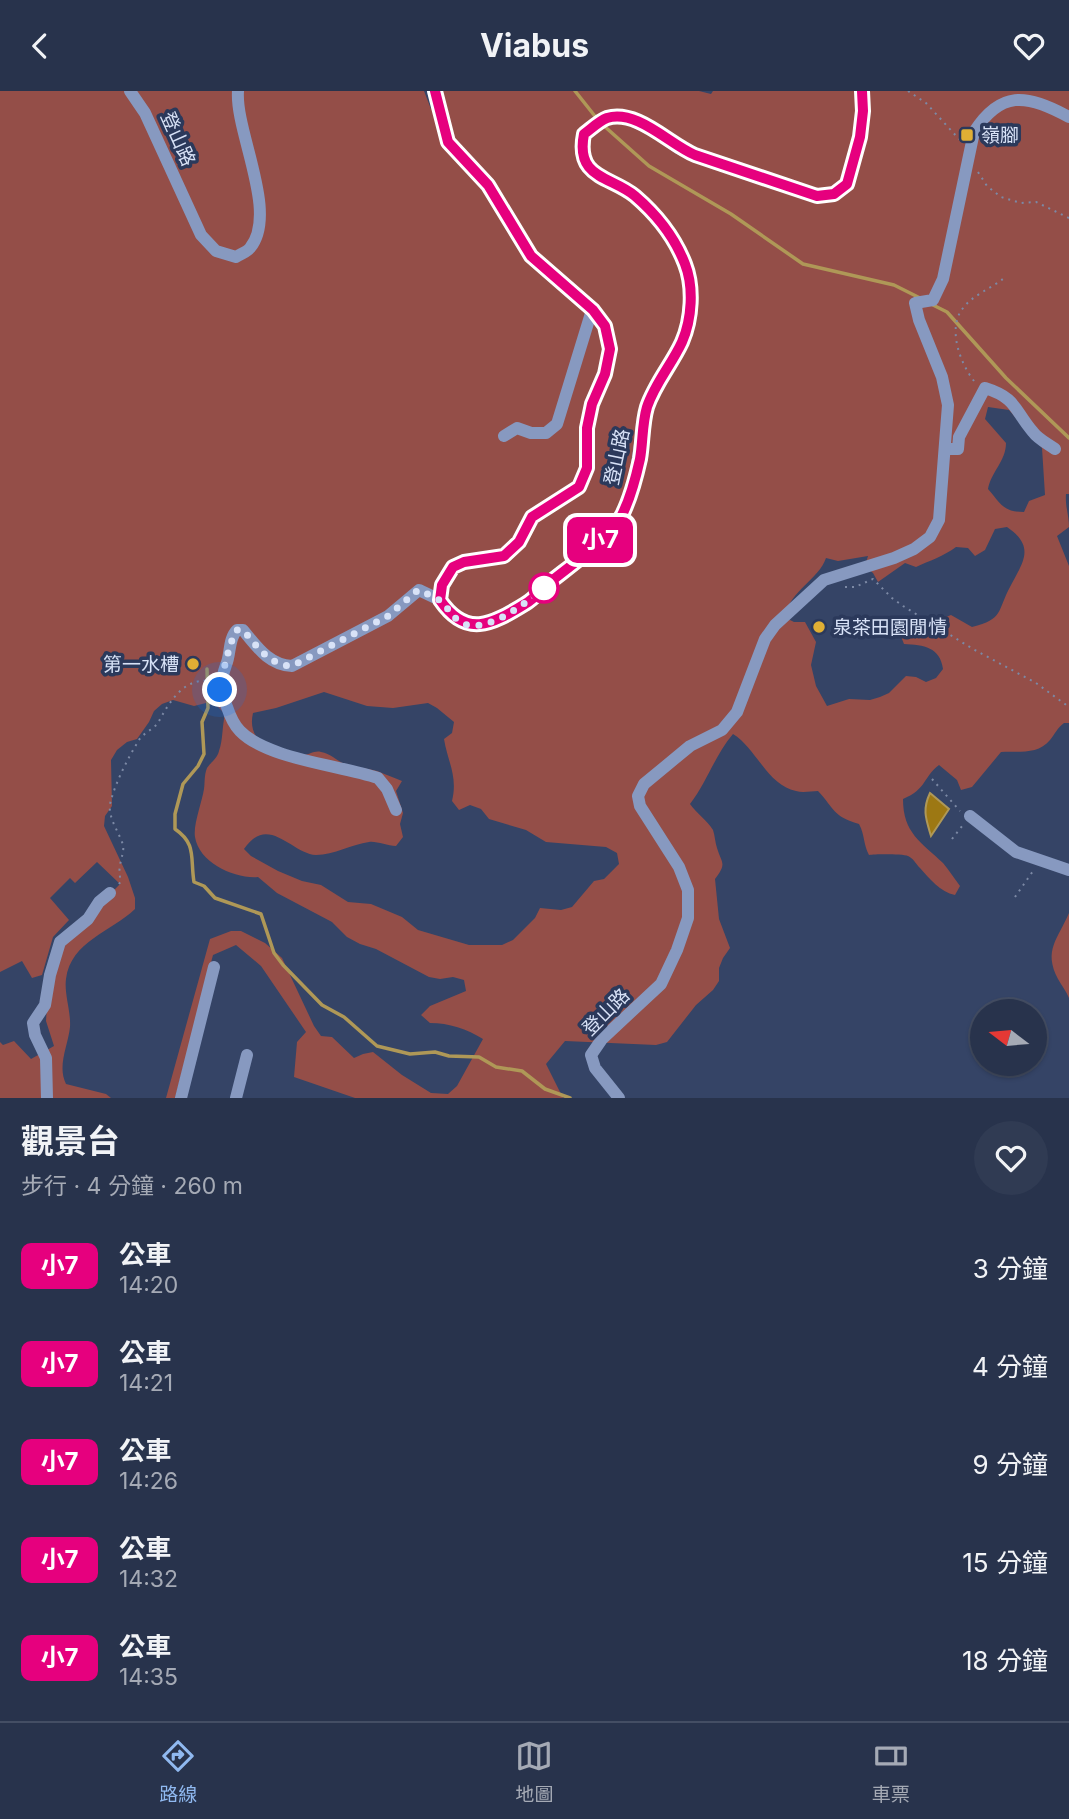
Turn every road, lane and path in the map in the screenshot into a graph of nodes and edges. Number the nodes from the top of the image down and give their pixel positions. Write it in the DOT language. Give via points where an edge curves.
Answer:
graph roads {
  1 [pos="130,91"];
  2 [pos="238,91"];
  3 [pos="435,91"];
  4 [pos="862,91"];
  5 [pos="908,91"];
  6 [pos="1069,117"];
  7 [pos="972,141"];
  8 [pos="976,164"];
  9 [pos="1069,218"];
  10 [pos="1003,279"];
  11 [pos="593,310"];
  12 [pos="985,388"];
  13 [pos="504,436"];
  14 [pos="946,449"];
  15 [pos="1055,449"];
  16 [pos="844,586"];
  17 [pos="440,600"];
  18 [pos="221,679"];
  19 [pos="1069,707"];
  20 [pos="932,779"];
  21 [pos="396,810"];
  22 [pos="970,816"];
  23 [pos="952,839"];
  24 [pos="1042,859"];
  25 [pos="1069,870"];
  26 [pos="110,893"];
  27 [pos="1015,897"];
  28 [pos="214,967"];
  29 [pos="247,1055"];
  30 [pos="47,1098"];
  31 [pos="181,1098"];
  32 [pos="236,1098"];
  33 [pos="618,1098"];
  1 -- 2 [label="street, 登山路" via="145,113 201,235 216,251 236,257 249,249 257,233 260,207"];
  3 -- 11 [label="street, 登山路" via="448,142 488,185 531,256"];
  4 -- 17 [label="street, 登山路" via="860,137 847,184 834,194 817,196 678,148 622,115 584,134 584,160 600,179 633,194 652,213 685,265 691,286 682,341 648,406 639,460 622,516 600,540 528,603 492,621 464,625"];
  5 -- 7 [label="path" via="926,103 961,142"];
  6 -- 7 [label="street, 登山路" via="1035,98 1008,95 986,112"];
  7 -- 14 [label="street, 登山路" via="943,279 933,300 915,303 948,405"];
  8 -- 9 [label="path" via="987,186 1001,197 1036,202"];
  10 -- 12 [label="path" via="970,301 957,316 958,352 965,370"];
  11 -- 13 [label="street" via="556,424 546,433 517,428"];
  11 -- 17 [label="street, 登山路" via="605,326 610,349 592,404 587,468 579,487 532,517 519,542 504,556 453,567 442,585"];
  12 -- 14 [label="street" via="966,421 957,449"];
  12 -- 15 [label="street" via="1011,400 1034,434"];
  14 -- 33 [label="street, 登山路" via="939,520 930,537 894,558 824,580 765,639 737,712 722,730 690,746 644,784 638,796 640,806 679,867 688,890 688,918 661,984 591,1055 595,1068"];
  16 -- 19 [label="path" via="855,587 873,579 903,606"];
  17 -- 18 [label="street" via="418,590 388,616 292,666 267,657 243,630 237,630"];
  18 -- 21 [label="street" via="220,690 242,733 264,748 377,778"];
  18 -- 26 [label="path" via="196,679 185,686 158,723 141,737 110,806 124,848 117,869 121,881"];
  20 -- 22 [label="path" via="956,809"];
  22 -- 23 [label="path"];
  22 -- 24 [label="street" via="1016,852"];
  24 -- 25 [label="street"];
  24 -- 27 [label="path"];
  26 -- 30 [label="street" via="60,942 45,1005 33,1023 46,1058"];
  28 -- 31 [label="street"];
  29 -- 32 [label="street"];
}
